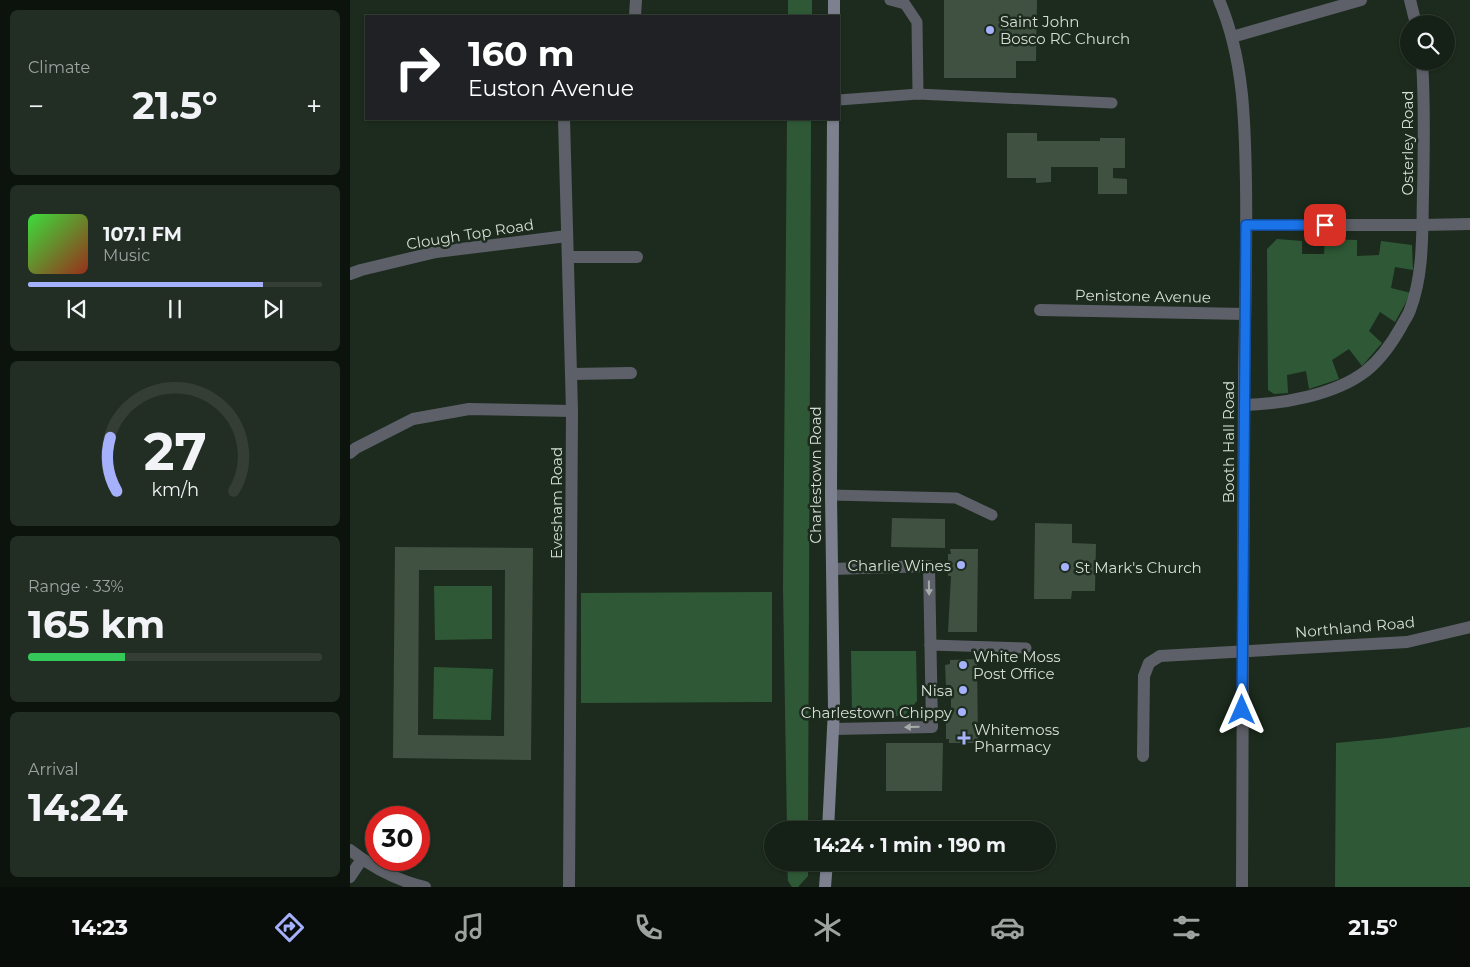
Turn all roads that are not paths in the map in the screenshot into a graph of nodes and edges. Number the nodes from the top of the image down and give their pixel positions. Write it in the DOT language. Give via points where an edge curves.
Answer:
graph roads {
  1 [pos="636,0"];
  2 [pos="834,0"];
  3 [pos="890,0"];
  4 [pos="1219,0"];
  5 [pos="1361,0"];
  6 [pos="1410,0"];
  7 [pos="635,15"];
  8 [pos="834,15"];
  9 [pos="1414,15"];
  10 [pos="1232,37"];
  11 [pos="1423,70"];
  12 [pos="918,94"];
  13 [pos="840,100"];
  14 [pos="1112,103"];
  15 [pos="564,120"];
  16 [pos="833,120"];
  17 [pos="1470,224"];
  18 [pos="1246,225"];
  19 [pos="1422,225"];
  20 [pos="567,236"];
  21 [pos="636,256"];
  22 [pos="568,257"];
  23 [pos="350,274"];
  24 [pos="1040,310"];
  25 [pos="1245,314"];
  26 [pos="631,373"];
  27 [pos="572,374"];
  28 [pos="1244,405"];
  29 [pos="572,411"];
  30 [pos="350,453"];
  31 [pos="831,495"];
  32 [pos="992,515"];
  33 [pos="832,569"];
  34 [pos="1470,627"];
  35 [pos="930,646"];
  36 [pos="1026,648"];
  37 [pos="1242,651"];
  38 [pos="834,729"];
  39 [pos="1143,756"];
  40 [pos="829,821"];
  41 [pos="350,850"];
  42 [pos="362,859"];
  43 [pos="826,871"];
  44 [pos="350,877"];
  45 [pos="425,887"];
  46 [pos="569,887"];
  47 [pos="825,887"];
  48 [pos="1242,887"];
  1 -- 7 [label="street"];
  2 -- 8 [label="street"];
  3 -- 12 [label="lane" via="904,4 917,22"];
  4 -- 10 [label="street, Booth Hall Road"];
  5 -- 10 [label="street"];
  6 -- 9 [label="street"];
  10 -- 18 [label="street, Booth Hall Road" via="1241,75 1245,117"];
  11 -- 19 [label="street, Osterley Road" via="1425,104"];
  12 -- 13 [label="lane"];
  12 -- 14 [label="lane"];
  15 -- 20 [label="street, Evesham Road"];
  16 -- 31 [label="street, Charlestown Road"];
  17 -- 19 [label="street"];
  18 -- 19 [label="street"];
  18 -- 25 [label="street, Booth Hall Road"];
  19 -- 28 [label="street, Osterley Road" via="1419,276 1410,310 1380,358 1349,382 1326,390 1299,399"];
  20 -- 22 [label="street, Evesham Road"];
  20 -- 23 [label="street, Clough Top Road" via="436,252"];
  21 -- 22 [label="street"];
  22 -- 27 [label="street, Evesham Road"];
  24 -- 25 [label="street, Penistone Avenue"];
  25 -- 28 [label="street, Booth Hall Road"];
  26 -- 27 [label="street"];
  27 -- 29 [label="street, Evesham Road"];
  28 -- 37 [label="street, Booth Hall Road"];
  29 -- 30 [label="street" via="469,408 412,419"];
  29 -- 46 [label="street, Evesham Road"];
  31 -- 32 [label="lane" via="956,498"];
  31 -- 33 [label="street, Charlestown Road"];
  33 -- 35 [label="street, one-way" via="929,566"];
  33 -- 38 [label="street, Charlestown Road"];
  34 -- 37 [label="street, Northland Road" via="1407,642"];
  35 -- 36 [label="lane"];
  35 -- 38 [label="street, one-way" via="932,727"];
  37 -- 39 [label="street, Northland Road" via="1160,656 1149,663 1144,676"];
  37 -- 48 [label="street, Booth Hall Road"];
  38 -- 40 [label="street, Charlestown Road"];
  41 -- 42 [label="street"];
  42 -- 44 [label="street"];
  42 -- 45 [label="street" via="408,883"];
  43 -- 47 [label="street"];
}
